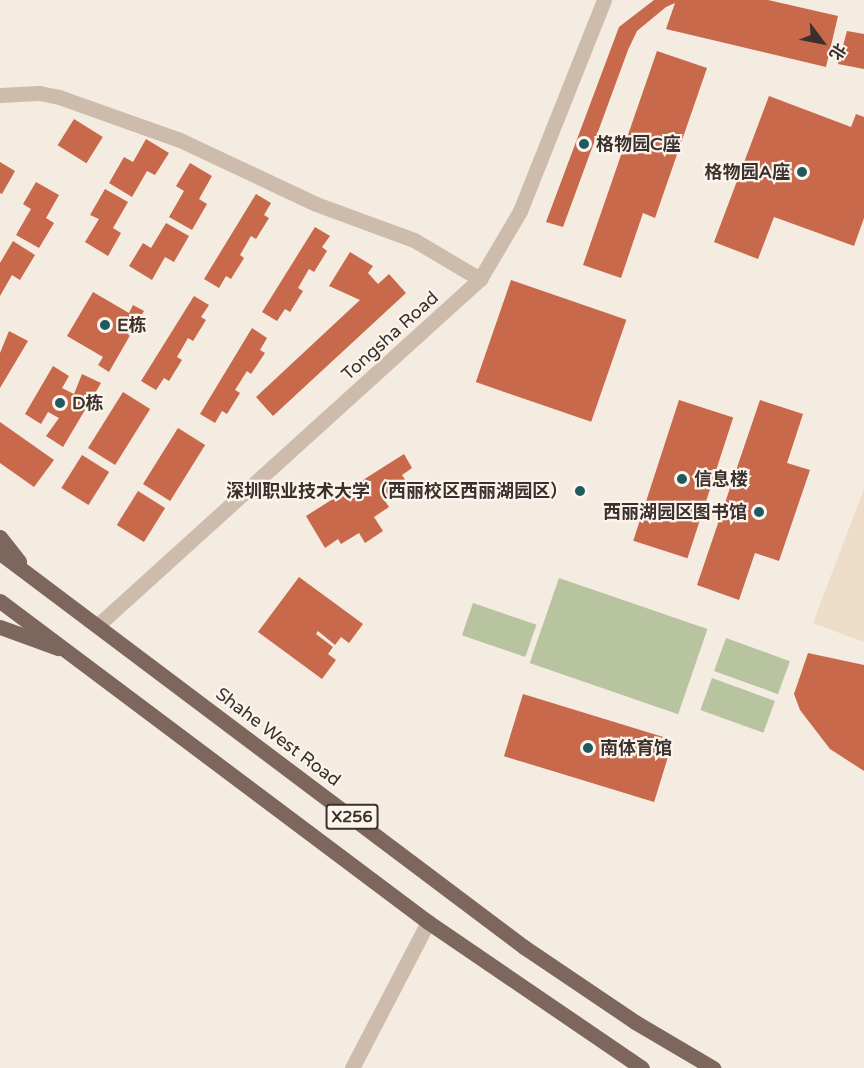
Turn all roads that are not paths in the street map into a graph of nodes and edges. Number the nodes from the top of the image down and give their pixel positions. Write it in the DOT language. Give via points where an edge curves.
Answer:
graph roads {
  1 [pos="604,0"];
  2 [pos="0,95"];
  3 [pos="480,279"];
  4 [pos="0,537"];
  5 [pos="0,553"];
  6 [pos="35,579"];
  7 [pos="0,600"];
  8 [pos="98,625"];
  9 [pos="0,627"];
  10 [pos="67,651"];
  11 [pos="428,922"];
  12 [pos="352,1068"];
  13 [pos="642,1068"];
  14 [pos="713,1068"];
  1 -- 3 [label="street, Tongsha Road" via="520,211"];
  2 -- 3 [label="street" via="59,97 180,140 315,204 414,240"];
  3 -- 8 [label="street, Tongsha Road"];
  4 -- 6 [label="main road"];
  5 -- 6 [label="main road, Shahe West Road / X256"];
  6 -- 8 [label="main road, Shahe West Road / X256"];
  7 -- 10 [label="main road, X256"];
  8 -- 14 [label="main road, Shahe West Road / X256" via="524,947 635,1022"];
  9 -- 10 [label="main road" via="20,638"];
  10 -- 11 [label="main road, X256"];
  11 -- 12 [label="street"];
  11 -- 13 [label="main road, X256"];
}
